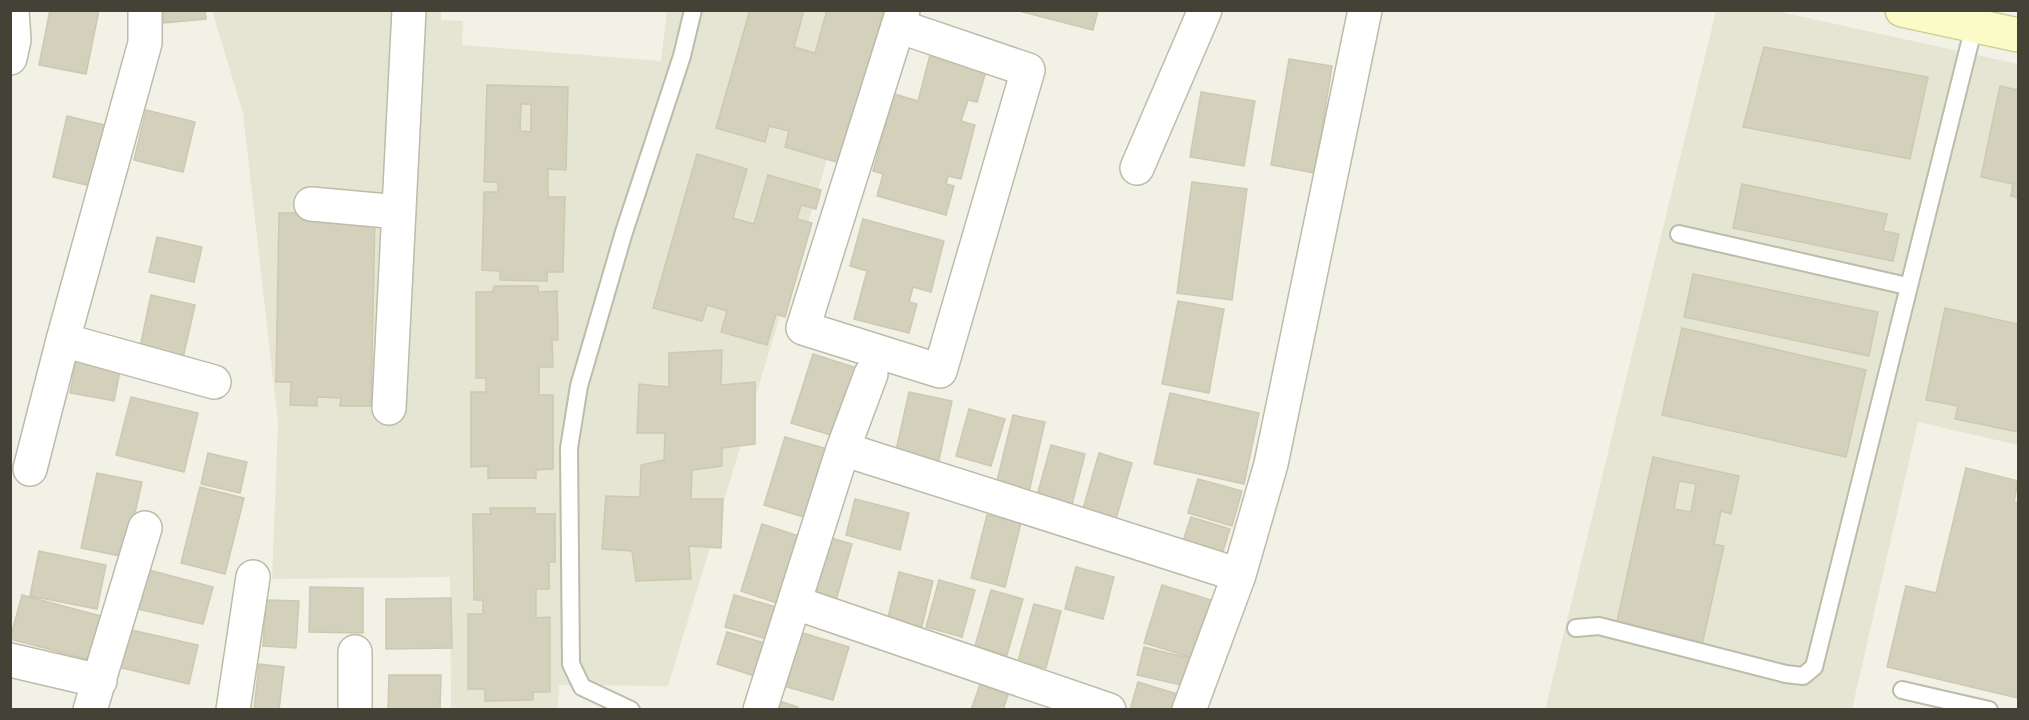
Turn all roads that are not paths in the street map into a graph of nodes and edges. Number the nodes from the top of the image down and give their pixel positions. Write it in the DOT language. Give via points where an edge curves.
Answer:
graph roads {
  1 [pos="12,10"];
  2 [pos="145,10"];
  3 [pos="409,10"];
  4 [pos="693,10"];
  5 [pos="1204,10"];
  6 [pos="1365,10"];
  7 [pos="1902,10"];
  8 [pos="901,18"];
  9 [pos="1974,26"];
  10 [pos="2019,35"];
  11 [pos="10,58"];
  12 [pos="1137,168"];
  13 [pos="311,204"];
  14 [pos="399,212"];
  15 [pos="1678,234"];
  16 [pos="1907,286"];
  17 [pos="63,339"];
  18 [pos="871,374"];
  19 [pos="214,382"];
  20 [pos="389,408"];
  21 [pos="843,449"];
  22 [pos="30,469"];
  23 [pos="145,528"];
  24 [pos="1239,575"];
  25 [pos="253,577"];
  26 [pos="796,603"];
  27 [pos="1576,627"];
  28 [pos="355,652"];
  29 [pos="10,660"];
  30 [pos="1902,690"];
  31 [pos="95,695"];
  32 [pos="233,710"];
  33 [pos="355,710"];
  34 [pos="631,710"];
  35 [pos="760,710"];
  36 [pos="1109,710"];
  37 [pos="1189,710"];
  38 [pos="1989,710"];
  1 -- 11 [label="street" via="14,40"];
  2 -- 17 [label="street" via="145,43"];
  3 -- 14 [label="street"];
  4 -- 34 [label="lane" via="579,386 569,448 571,664 582,687"];
  5 -- 12 [label="street"];
  6 -- 24 [label="street" via="1271,464"];
  7 -- 9 [label="street"];
  8 -- 8 [label="street" via="803,328 940,371 1028,70"];
  9 -- 10 [label="street"];
  9 -- 16 [label="lane"];
  13 -- 14 [label="street"];
  14 -- 20 [label="street"];
  15 -- 16 [label="lane"];
  16 -- 27 [label="lane" via="1814,667 1803,676 1786,674 1599,626"];
  17 -- 19 [label="street"];
  17 -- 22 [label="street"];
  18 -- 21 [label="street"];
  21 -- 24 [label="street"];
  21 -- 26 [label="street"];
  23 -- 31 [label="street"];
  24 -- 37 [label="street"];
  25 -- 32 [label="street"];
  26 -- 35 [label="street"];
  26 -- 36 [label="street"];
  28 -- 33 [label="street"];
  29 -- 31 [label="street"];
  30 -- 38 [label="lane"];
}
